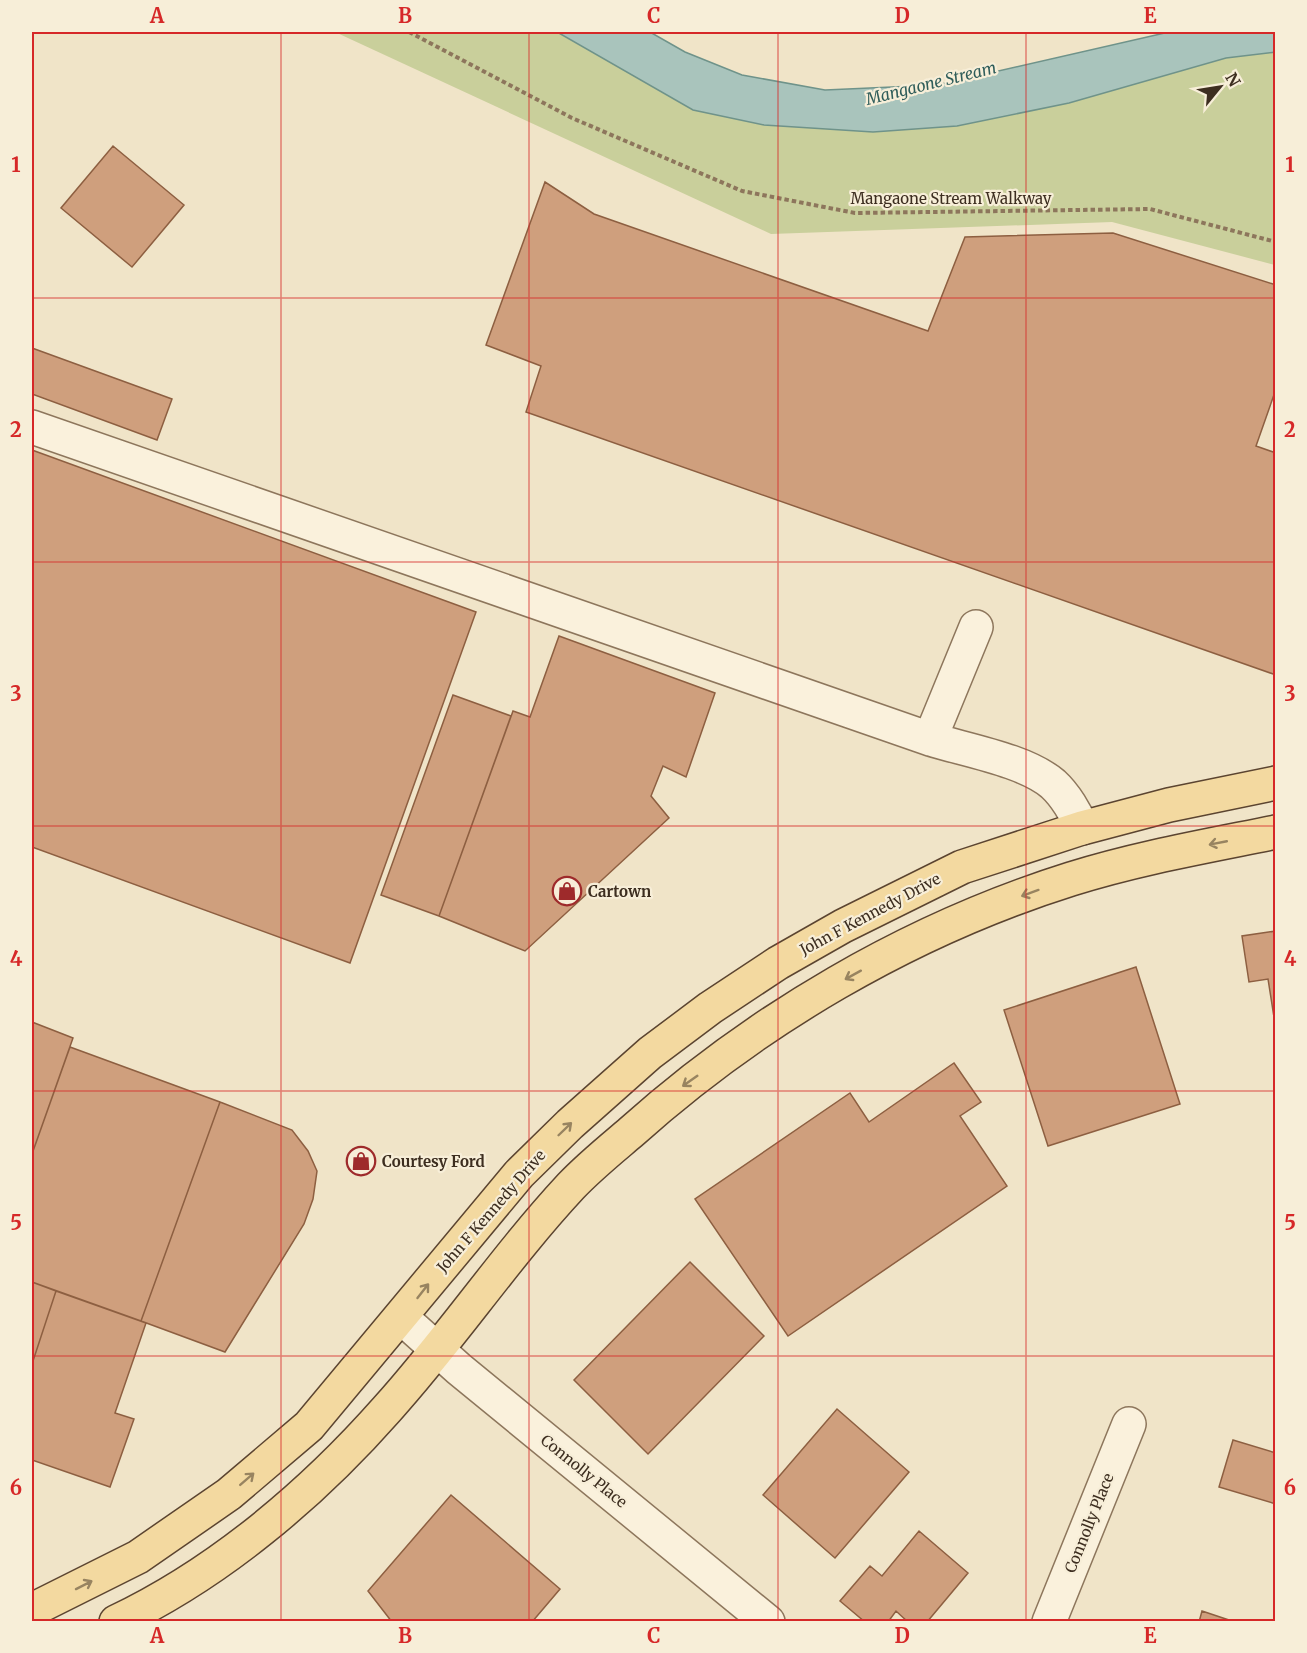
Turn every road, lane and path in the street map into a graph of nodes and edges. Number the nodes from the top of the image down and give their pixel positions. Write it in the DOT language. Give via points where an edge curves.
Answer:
graph roads {
  1 [pos="409,32"];
  2 [pos="1275,242"];
  3 [pos="32,427"];
  4 [pos="976,627"];
  5 [pos="930,739"];
  6 [pos="1275,783"];
  7 [pos="1069,832"];
  8 [pos="1275,832"];
  9 [pos="1071,879"];
  10 [pos="402,1318"];
  11 [pos="436,1350"];
  12 [pos="1129,1424"];
  13 [pos="32,1610"];
  14 [pos="116,1622"];
  15 [pos="768,1622"];
  16 [pos="1049,1622"];
  1 -- 2 [label="path, Mangaone Stream Walkway" via="572,118 742,191 855,213 1150,209"];
  3 -- 5 [label="street"];
  4 -- 5 [label="street"];
  5 -- 7 [label="street" via="1037,774 1054,785 1078,819"];
  6 -- 7 [label="main road, John F Kennedy Drive" via="1169,805"];
  7 -- 9 [label="main road"];
  10 -- 7 [label="main road, John F Kennedy Drive, one-way" via="519,1174 650,1053 710,1008 788,958 924,884 962,867"];
  8 -- 9 [label="main road, one-way" via="1151,857"];
  9 -- 11 [label="main road, one-way" via="920,938 797,1006 679,1089 574,1182 507,1258"];
  10 -- 11 [label="street, Connolly Place"];
  13 -- 10 [label="main road, John F Kennedy Drive, one-way" via="138,1557 229,1494 309,1426"];
  11 -- 14 [label="main road" via="388,1409 326,1472 253,1535 206,1570"];
  11 -- 15 [label="street, Connolly Place"];
  12 -- 16 [label="street, Connolly Place"];
}
